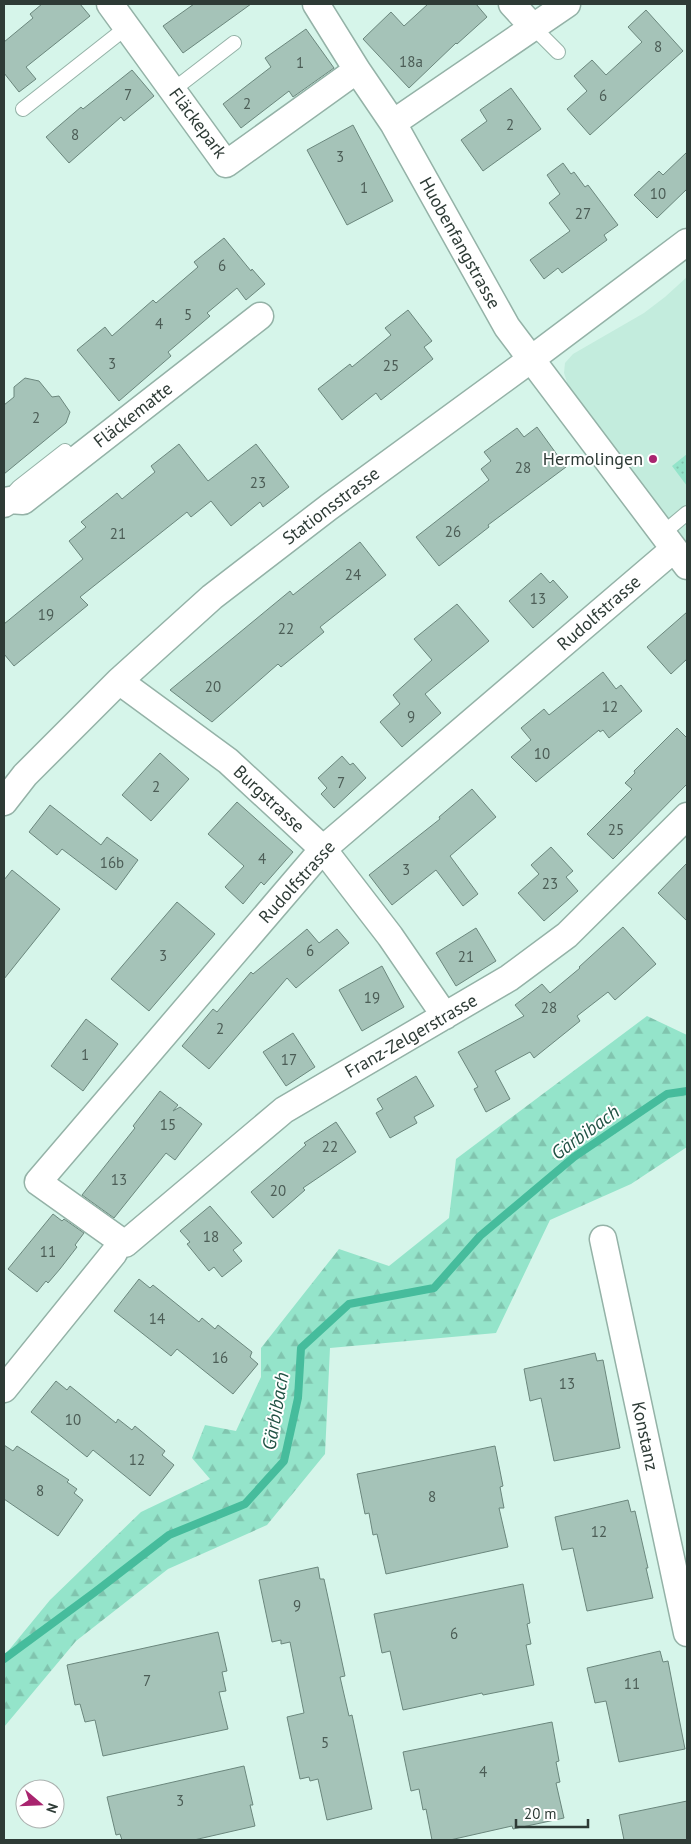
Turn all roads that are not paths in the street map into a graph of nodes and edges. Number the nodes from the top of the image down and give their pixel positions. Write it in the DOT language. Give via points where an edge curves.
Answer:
graph roads {
  1 [pos="316,4"];
  2 [pos="512,4"];
  3 [pos="567,4"];
  4 [pos="121,12"];
  5 [pos="532,27"];
  6 [pos="234,43"];
  7 [pos="558,52"];
  8 [pos="357,70"];
  9 [pos="173,90"];
  10 [pos="23,109"];
  11 [pos="393,124"];
  12 [pos="687,242"];
  13 [pos="260,316"];
  14 [pos="530,360"];
  15 [pos="65,451"];
  16 [pos="5,499"];
  17 [pos="687,513"];
  18 [pos="674,550"];
  19 [pos="119,681"];
  20 [pos="4,802"];
  21 [pos="687,816"];
  22 [pos="323,849"];
  23 [pos="445,1016"];
  24 [pos="603,1239"];
  25 [pos="120,1248"];
  26 [pos="4,1389"];
  27 [pos="687,1633"];
  1 -- 8 [label="street, Huobenfangstrasse"];
  2 -- 5 [label="street"];
  3 -- 5 [label="street"];
  4 -- 9 [label="street, Fläckepark"];
  4 -- 10 [label="lane"];
  5 -- 7 [label="lane"];
  5 -- 11 [label="street"];
  6 -- 9 [label="lane"];
  8 -- 9 [label="street, Fläckepark" via="226,164"];
  8 -- 11 [label="street, Huobenfangstrasse"];
  11 -- 14 [label="street, Huobenfangstrasse" via="507,327"];
  12 -- 14 [label="street, Stationsstrasse"];
  13 -- 16 [label="street, Fläckematte" via="23,501"];
  14 -- 18 [label="street, Huobenfangstrasse"];
  14 -- 19 [label="street, Stationsstrasse" via="212,597"];
  15 -- 16 [label="lane"];
  17 -- 18 [label="lane"];
  18 -- 22 [label="street, Rudolfstrasse"];
  19 -- 20 [label="street, Stationsstrasse" via="25,775"];
  19 -- 22 [label="street, Burgstrasse" via="228,761"];
  21 -- 23 [label="street, Franz-Zelgerstrasse" via="567,935 509,978"];
  22 -- 23 [label="street, Burgstrasse" via="390,936"];
  22 -- 25 [label="street, Rudolfstrasse" via="38,1182"];
  23 -- 25 [label="street, Franz-Zelgerstrasse" via="284,1110"];
  24 -- 27 [label="street, Konstanz"];
  25 -- 26 [label="street, Franz-Zelgerstrasse"];
}
